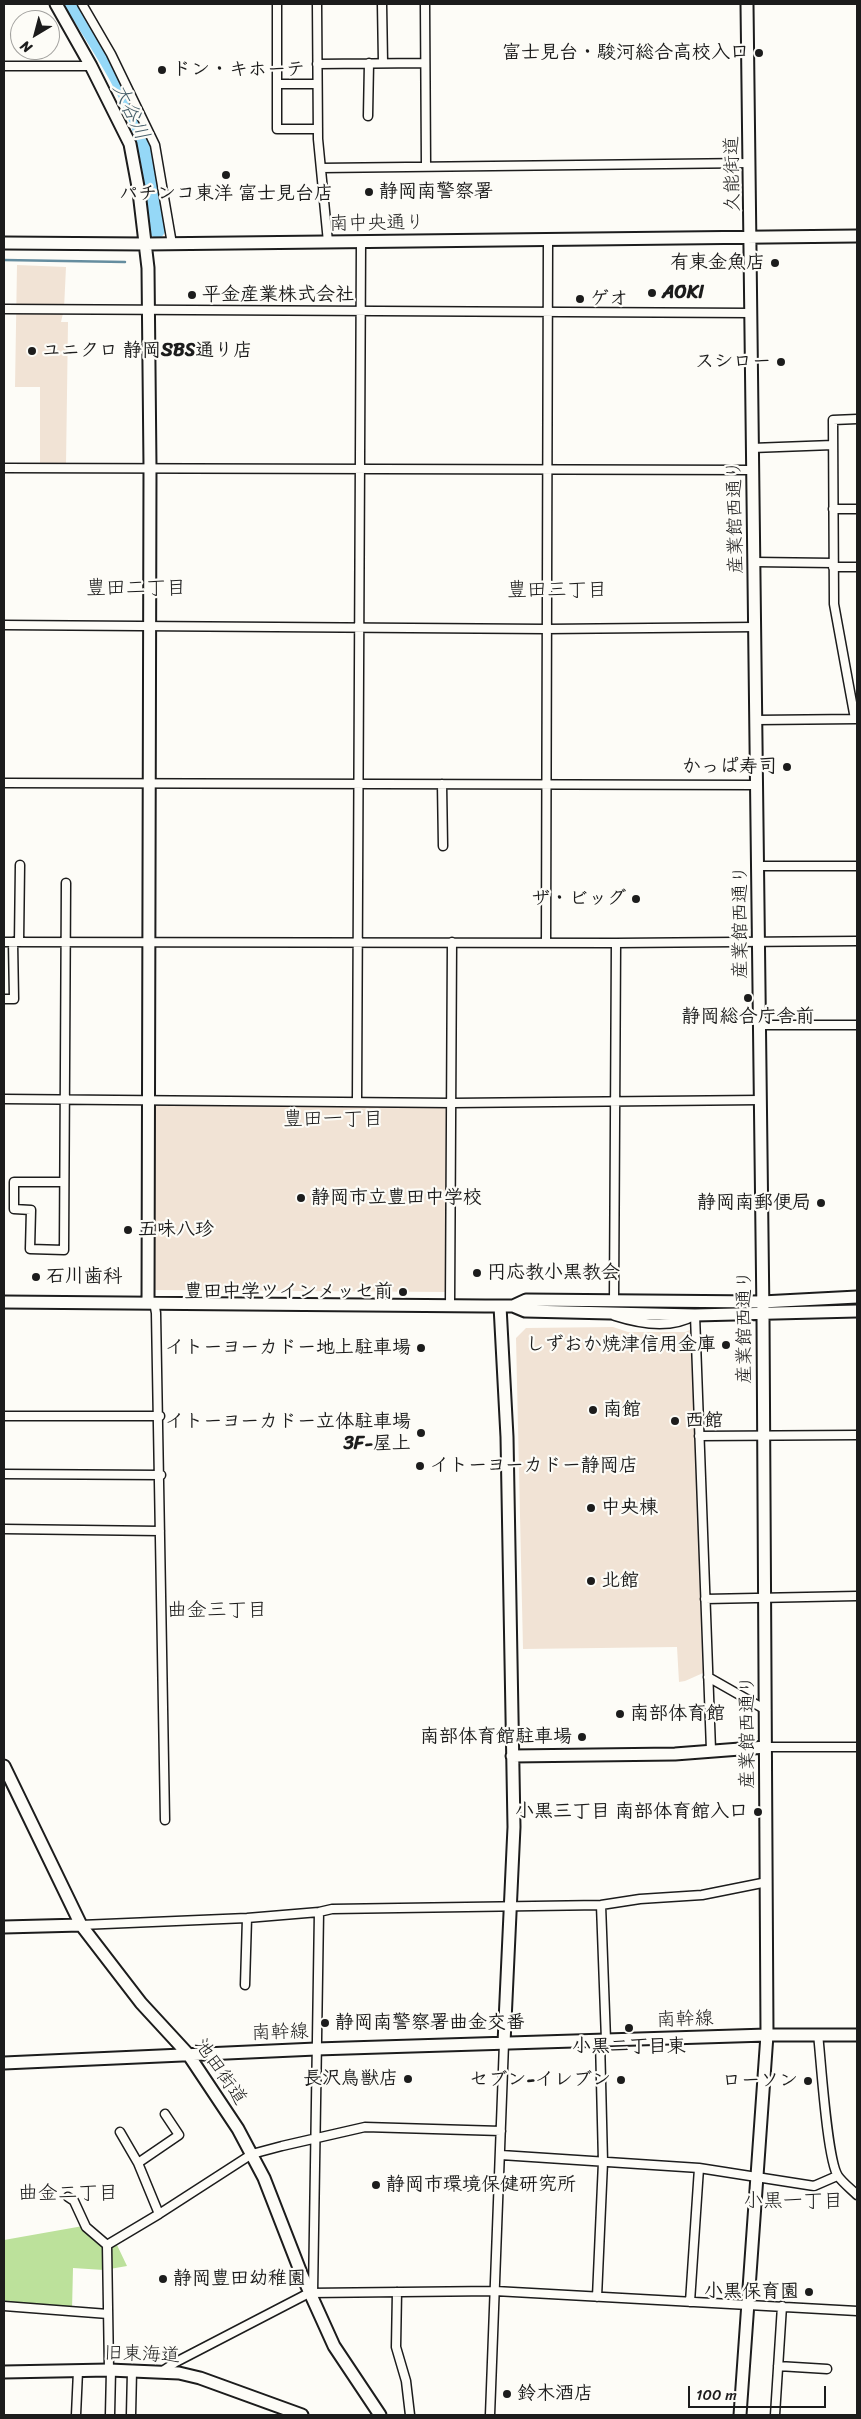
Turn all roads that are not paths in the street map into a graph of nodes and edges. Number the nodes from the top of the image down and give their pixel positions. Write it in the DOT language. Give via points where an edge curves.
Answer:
graph roads {
  1 [pos="56,4"];
  2 [pos="82,4"];
  3 [pos="277,4"];
  4 [pos="317,4"];
  5 [pos="382,4"];
  6 [pos="424,4"];
  7 [pos="747,4"];
  8 [pos="383,62"];
  9 [pos="369,63"];
  10 [pos="425,63"];
  11 [pos="317,64"];
  12 [pos="4,66"];
  13 [pos="91,66"];
  14 [pos="277,84"];
  15 [pos="317,84"];
  16 [pos="368,116"];
  17 [pos="318,129"];
  18 [pos="750,162"];
  19 [pos="426,166"];
  20 [pos="321,168"];
  21 [pos="857,236"];
  22 [pos="751,237"];
  23 [pos="548,240"];
  24 [pos="328,242"];
  25 [pos="361,242"];
  26 [pos="4,243"];
  27 [pos="146,244"];
  28 [pos="172,244"];
  29 [pos="4,309"];
  30 [pos="361,311"];
  31 [pos="149,312"];
  32 [pos="548,312"];
  33 [pos="752,313"];
  34 [pos="857,419"];
  35 [pos="833,445"];
  36 [pos="752,448"];
  37 [pos="150,467"];
  38 [pos="4,468"];
  39 [pos="361,469"];
  40 [pos="548,470"];
  41 [pos="754,470"];
  42 [pos="833,509"];
  43 [pos="857,509"];
  44 [pos="754,562"];
  45 [pos="833,565"];
  46 [pos="857,567"];
  47 [pos="4,625"];
  48 [pos="150,626"];
  49 [pos="755,627"];
  50 [pos="361,628"];
  51 [pos="546,628"];
  52 [pos="856,719"];
  53 [pos="756,720"];
  54 [pos="4,783"];
  55 [pos="149,783"];
  56 [pos="359,784"];
  57 [pos="442,784"];
  58 [pos="757,785"];
  59 [pos="546,786"];
  60 [pos="443,846"];
  61 [pos="20,865"];
  62 [pos="758,866"];
  63 [pos="857,866"];
  64 [pos="66,883"];
  65 [pos="857,940"];
  66 [pos="4,942"];
  67 [pos="16,942"];
  68 [pos="66,942"];
  69 [pos="148,942"];
  70 [pos="358,942"];
  71 [pos="452,942"];
  72 [pos="758,942"];
  73 [pos="546,943"];
  74 [pos="616,943"];
  75 [pos="4,999"];
  76 [pos="759,1025"];
  77 [pos="857,1025"];
  78 [pos="4,1099"];
  79 [pos="149,1099"];
  80 [pos="65,1100"];
  81 [pos="760,1100"];
  82 [pos="358,1101"];
  83 [pos="615,1102"];
  84 [pos="452,1103"];
  85 [pos="63,1182"];
  86 [pos="857,1297"];
  87 [pos="4,1302"];
  88 [pos="151,1302"];
  89 [pos="762,1302"];
  90 [pos="450,1305"];
  91 [pos="500,1306"];
  92 [pos="513,1306"];
  93 [pos="614,1307"];
  94 [pos="857,1311"];
  95 [pos="600,1312"];
  96 [pos="695,1315"];
  97 [pos="763,1315"];
  98 [pos="4,1416"];
  99 [pos="160,1416"];
  100 [pos="857,1435"];
  101 [pos="700,1436"];
  102 [pos="763,1436"];
  103 [pos="4,1474"];
  104 [pos="161,1475"];
  105 [pos="4,1529"];
  106 [pos="160,1531"];
  107 [pos="857,1596"];
  108 [pos="765,1597"];
  109 [pos="705,1599"];
  110 [pos="708,1677"];
  111 [pos="766,1710"];
  112 [pos="857,1746"];
  113 [pos="766,1747"];
  114 [pos="711,1750"];
  115 [pos="512,1756"];
  116 [pos="4,1766"];
  117 [pos="165,1820"];
  118 [pos="767,1882"];
  119 [pos="512,1905"];
  120 [pos="601,1905"];
  121 [pos="318,1912"];
  122 [pos="247,1918"];
  123 [pos="81,1925"];
  124 [pos="4,1927"];
  125 [pos="245,1985"];
  126 [pos="818,2034"];
  127 [pos="768,2035"];
  128 [pos="857,2035"];
  129 [pos="603,2040"];
  130 [pos="504,2043"];
  131 [pos="316,2049"];
  132 [pos="188,2054"];
  133 [pos="4,2063"];
  134 [pos="165,2114"];
  135 [pos="502,2131"];
  136 [pos="120,2132"];
  137 [pos="315,2138"];
  138 [pos="252,2154"];
  139 [pos="501,2155"];
  140 [pos="603,2162"];
  141 [pos="138,2163"];
  142 [pos="699,2168"];
  143 [pos="837,2176"];
  144 [pos="759,2177"];
  145 [pos="857,2195"];
  146 [pos="68,2197"];
  147 [pos="159,2214"];
  148 [pos="107,2245"];
  149 [pos="495,2291"];
  150 [pos="397,2292"];
  151 [pos="311,2293"];
  152 [pos="597,2297"];
  153 [pos="690,2302"];
  154 [pos="748,2304"];
  155 [pos="4,2306"];
  156 [pos="782,2306"];
  157 [pos="857,2311"];
  158 [pos="108,2314"];
  159 [pos="778,2366"];
  160 [pos="827,2369"];
  161 [pos="110,2370"];
  162 [pos="78,2371"];
  163 [pos="132,2371"];
  164 [pos="4,2372"];
  165 [pos="161,2372"];
  166 [pos="283,2412"];
  167 [pos="76,2415"];
  168 [pos="110,2415"];
  169 [pos="131,2415"];
  170 [pos="302,2415"];
  171 [pos="380,2415"];
  172 [pos="410,2415"];
  173 [pos="490,2415"];
  174 [pos="740,2415"];
  175 [pos="775,2415"];
  1 -- 13 [label="street"];
  2 -- 28 [label="street" via="111,54 155,145"];
  3 -- 14 [label="street"];
  4 -- 11 [label="street"];
  5 -- 8 [label="street"];
  6 -- 10 [label="street"];
  7 -- 18 [label="street, 久能街道"];
  8 -- 9 [label="street"];
  8 -- 10 [label="street"];
  9 -- 11 [label="street"];
  9 -- 16 [label="street"];
  10 -- 19 [label="street"];
  11 -- 15 [label="street"];
  12 -- 13 [label="street"];
  13 -- 27 [label="street" via="130,144"];
  14 -- 15 [label="street"];
  14 -- 17 [label="street" via="277,129"];
  15 -- 17 [label="street"];
  17 -- 20 [label="street"];
  18 -- 19 [label="street"];
  18 -- 22 [label="street, 久能街道"];
  19 -- 20 [label="street"];
  20 -- 24 [label="street"];
  21 -- 22 [label="street, 久能街道"];
  22 -- 23 [label="street, 南中央通り"];
  22 -- 33 [label="street, 産業館西通り"];
  23 -- 25 [label="street, 南中央通り"];
  23 -- 32 [label="street"];
  24 -- 25 [label="street, 南中央通り"];
  24 -- 28 [label="street, 南中央通り"];
  25 -- 30 [label="street"];
  26 -- 27 [label="street, 南中央通り"];
  27 -- 28 [label="street, 南中央通り"];
  27 -- 31 [label="street"];
  29 -- 31 [label="street"];
  30 -- 31 [label="street"];
  30 -- 32 [label="street"];
  30 -- 39 [label="street"];
  31 -- 37 [label="street"];
  32 -- 33 [label="street"];
  32 -- 40 [label="street"];
  33 -- 36 [label="street, 産業館西通り"];
  34 -- 35 [label="street" via="834,420"];
  35 -- 36 [label="street"];
  35 -- 42 [label="street"];
  36 -- 41 [label="street, 産業館西通り"];
  37 -- 38 [label="street"];
  37 -- 39 [label="street"];
  37 -- 48 [label="street"];
  39 -- 40 [label="street"];
  39 -- 50 [label="street"];
  40 -- 41 [label="street"];
  40 -- 51 [label="street"];
  41 -- 44 [label="street, 産業館西通り"];
  42 -- 43 [label="street"];
  42 -- 45 [label="street"];
  44 -- 45 [label="street"];
  44 -- 49 [label="street, 産業館西通り"];
  45 -- 46 [label="street"];
  45 -- 52 [label="street" via="834,604"];
  47 -- 48 [label="street"];
  48 -- 50 [label="street"];
  48 -- 55 [label="street"];
  49 -- 51 [label="street"];
  49 -- 53 [label="street, 産業館西通り"];
  50 -- 51 [label="street"];
  50 -- 56 [label="street"];
  51 -- 59 [label="street"];
  52 -- 53 [label="street"];
  53 -- 58 [label="street, 産業館西通り"];
  54 -- 55 [label="street"];
  55 -- 56 [label="street"];
  55 -- 69 [label="street"];
  56 -- 57 [label="street"];
  56 -- 70 [label="street"];
  57 -- 59 [label="street"];
  57 -- 60 [label="street"];
  58 -- 59 [label="street"];
  58 -- 62 [label="street, 産業館西通り"];
  59 -- 73 [label="street"];
  61 -- 67 [label="street"];
  62 -- 63 [label="street"];
  62 -- 72 [label="street, 産業館西通り"];
  64 -- 68 [label="street"];
  65 -- 72 [label="street"];
  66 -- 67 [label="street"];
  67 -- 68 [label="street"];
  67 -- 75 [label="street" via="14,999"];
  68 -- 69 [label="street"];
  68 -- 80 [label="street"];
  69 -- 70 [label="street"];
  69 -- 79 [label="street"];
  70 -- 71 [label="street"];
  70 -- 82 [label="street"];
  71 -- 73 [label="street"];
  71 -- 84 [label="street"];
  72 -- 74 [label="street"];
  72 -- 76 [label="street, 産業館西通り"];
  73 -- 74 [label="street"];
  74 -- 83 [label="street"];
  76 -- 77 [label="street"];
  76 -- 81 [label="street, 産業館西通り"];
  78 -- 80 [label="street"];
  79 -- 80 [label="street"];
  79 -- 82 [label="street"];
  79 -- 88 [label="street"];
  80 -- 85 [label="street"];
  81 -- 83 [label="street"];
  81 -- 89 [label="street, 産業館西通り"];
  82 -- 84 [label="street"];
  83 -- 84 [label="street"];
  83 -- 93 [label="street"];
  84 -- 90 [label="street"];
  85 -- 85 [label="street" via="14,1182 14,1209 31,1210 30,1249 64,1250"];
  86 -- 89 [label="street"];
  87 -- 88 [label="street"];
  88 -- 90 [label="street"];
  88 -- 99 [label="street" via="156,1313"];
  89 -- 93 [label="street"];
  89 -- 97 [label="street, 産業館西通り"];
  90 -- 91 [label="street"];
  91 -- 92 [label="street"];
  91 -- 115 [label="street" via="506,1437"];
  92 -- 93 [label="street" via="526,1300"];
  92 -- 95 [label="street" via="525,1311"];
  93 -- 95 [label="street"];
  93 -- 96 [label="street"];
  94 -- 97 [label="street"];
  95 -- 96 [label="street" via="631,1321 653,1323 681,1323"];
  96 -- 97 [label="street"];
  96 -- 101 [label="street"];
  97 -- 102 [label="street, 産業館西通り"];
  98 -- 99 [label="street"];
  99 -- 104 [label="street"];
  100 -- 102 [label="street"];
  101 -- 102 [label="street"];
  101 -- 109 [label="street"];
  102 -- 108 [label="street, 産業館西通り"];
  103 -- 104 [label="street"];
  104 -- 106 [label="street"];
  105 -- 106 [label="street"];
  106 -- 117 [label="street"];
  107 -- 108 [label="street"];
  108 -- 109 [label="street"];
  108 -- 111 [label="street, 産業館西通り"];
  109 -- 110 [label="street"];
  110 -- 111 [label="street"];
  110 -- 114 [label="street"];
  111 -- 113 [label="street, 産業館西通り"];
  112 -- 113 [label="street"];
  113 -- 114 [label="street"];
  113 -- 118 [label="street, 産業館西通り"];
  114 -- 115 [label="street" via="675,1754"];
  115 -- 119 [label="street"];
  116 -- 123 [label="street, 池田街道"];
  118 -- 120 [label="street" via="702,1895"];
  118 -- 127 [label="street, 産業館西通り"];
  119 -- 120 [label="street"];
  119 -- 121 [label="street" via="332,1908"];
  119 -- 130 [label="street"];
  120 -- 129 [label="street"];
  121 -- 122 [label="street"];
  121 -- 131 [label="street"];
  122 -- 123 [label="street"];
  122 -- 125 [label="street"];
  123 -- 124 [label="street"];
  123 -- 132 [label="street, 池田街道" via="141,2003"];
  126 -- 127 [label="street, 南幹線"];
  126 -- 128 [label="street, 南幹線"];
  126 -- 143 [label="street" via="830,2143"];
  127 -- 129 [label="street, 南幹線"];
  127 -- 144 [label="street, 産業館西通り"];
  129 -- 130 [label="street, 南幹線"];
  129 -- 140 [label="street"];
  130 -- 131 [label="street, 南幹線"];
  130 -- 135 [label="street"];
  131 -- 132 [label="street, 南幹線"];
  131 -- 137 [label="street"];
  132 -- 133 [label="street, 南幹線"];
  132 -- 138 [label="street, 池田街道"];
  134 -- 141 [label="street" via="179,2135"];
  135 -- 137 [label="street" via="365,2127"];
  135 -- 139 [label="street"];
  136 -- 141 [label="street"];
  137 -- 138 [label="street"];
  137 -- 151 [label="street"];
  138 -- 147 [label="street"];
  138 -- 151 [label="street, 池田街道"];
  139 -- 140 [label="street"];
  139 -- 149 [label="street"];
  140 -- 142 [label="street"];
  140 -- 152 [label="street"];
  141 -- 147 [label="street"];
  142 -- 144 [label="street"];
  142 -- 153 [label="street"];
  143 -- 144 [label="street" via="814,2186"];
  143 -- 145 [label="street"];
  144 -- 154 [label="street, 産業館西通り"];
  146 -- 148 [label="street" via="74,2201 86,2227"];
  147 -- 148 [label="street"];
  148 -- 158 [label="street"];
  149 -- 150 [label="street"];
  149 -- 152 [label="street"];
  149 -- 173 [label="street"];
  150 -- 151 [label="street"];
  150 -- 172 [label="street" via="396,2347 406,2381"];
  151 -- 165 [label="street"];
  151 -- 171 [label="street, 池田街道" via="334,2346"];
  152 -- 153 [label="street"];
  153 -- 154 [label="street"];
  154 -- 156 [label="street"];
  154 -- 174 [label="street, 産業館西通り"];
  155 -- 158 [label="street"];
  156 -- 157 [label="street"];
  156 -- 159 [label="street"];
  158 -- 161 [label="street"];
  159 -- 160 [label="street"];
  159 -- 175 [label="street"];
  161 -- 162 [label="street, 旧東海道"];
  161 -- 163 [label="street, 旧東海道"];
  161 -- 168 [label="street"];
  162 -- 164 [label="street, 旧東海道"];
  162 -- 167 [label="street"];
  163 -- 165 [label="street, 旧東海道"];
  163 -- 169 [label="street"];
  165 -- 166 [label="street, 旧東海道" via="195,2377"];
  166 -- 170 [label="street, 旧東海道"];
}
